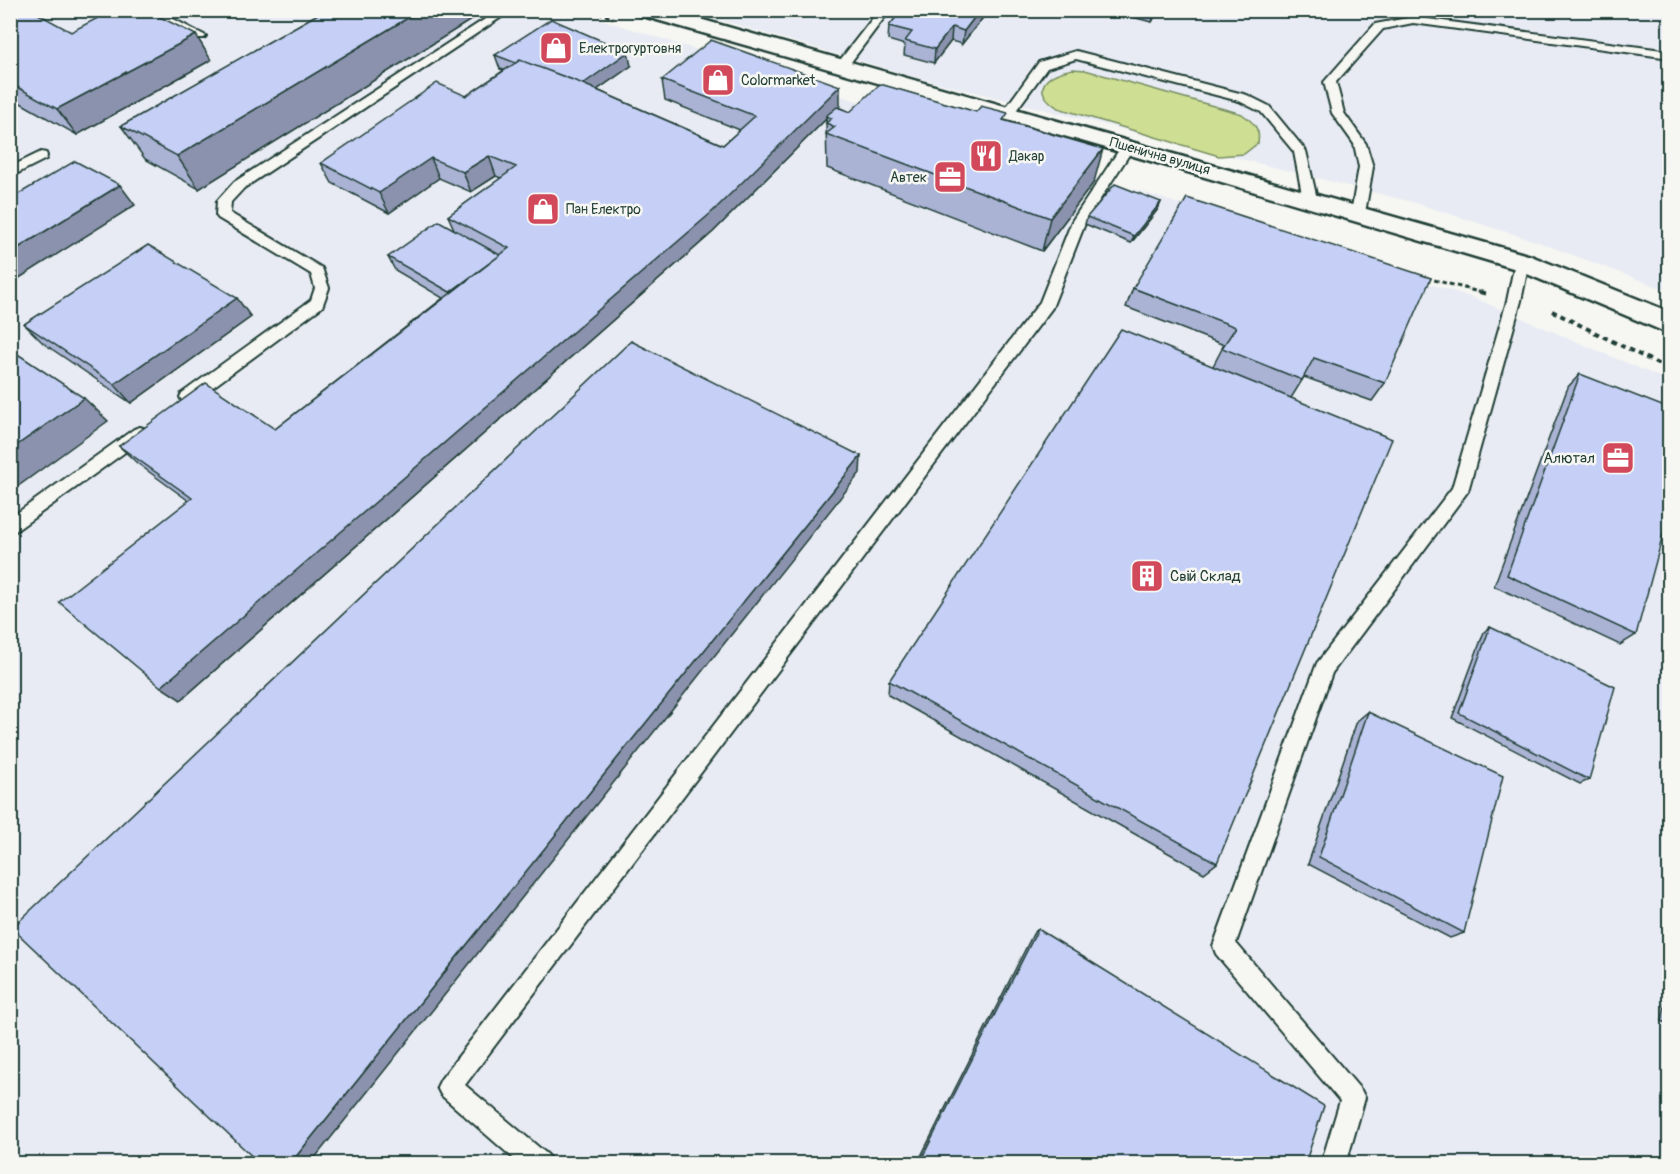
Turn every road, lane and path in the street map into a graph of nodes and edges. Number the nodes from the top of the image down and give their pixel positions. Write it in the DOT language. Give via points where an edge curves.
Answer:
graph roads {
  1 [pos="146,10"];
  2 [pos="507,10"];
  3 [pos="643,10"];
  4 [pos="885,10"];
  5 [pos="200,36"];
  6 [pos="1670,55"];
  7 [pos="842,68"];
  8 [pos="1008,113"];
  9 [pos="1128,147"];
  10 [pos="41,156"];
  11 [pos="10,173"];
  12 [pos="1310,199"];
  13 [pos="1358,213"];
  14 [pos="1522,262"];
  15 [pos="1670,324"];
  16 [pos="173,408"];
  17 [pos="154,422"];
  18 [pos="10,528"];
  19 [pos="538,1164"];
  20 [pos="1334,1164"];
  1 -- 5 [label="lane"];
  2 -- 16 [label="lane" via="239,185 224,201 223,215 317,271 322,288 316,303"];
  3 -- 7 [label="street, Пшенична вулиця"];
  4 -- 7 [label="lane"];
  6 -- 13 [label="lane" via="1413,20 1379,26 1330,82 1338,113 1360,144 1366,167"];
  7 -- 8 [label="street, Пшенична вулиця"];
  8 -- 9 [label="street, Пшенична вулиця"];
  8 -- 12 [label="lane" via="1043,64 1076,55 1243,98 1265,109 1300,151"];
  9 -- 12 [label="street, Пшенична вулиця"];
  9 -- 19 [label="lane" via="1079,221 1047,304 449,1087"];
  10 -- 11 [label="lane"];
  12 -- 13 [label="street, Пшенична вулиця"];
  13 -- 14 [label="street, Пшенична вулиця"];
  14 -- 15 [label="street, Пшенична вулиця"];
  14 -- 20 [label="lane" via="1460,491 1324,669 1224,946 1353,1098"];
  17 -- 18 [label="lane"];
}
